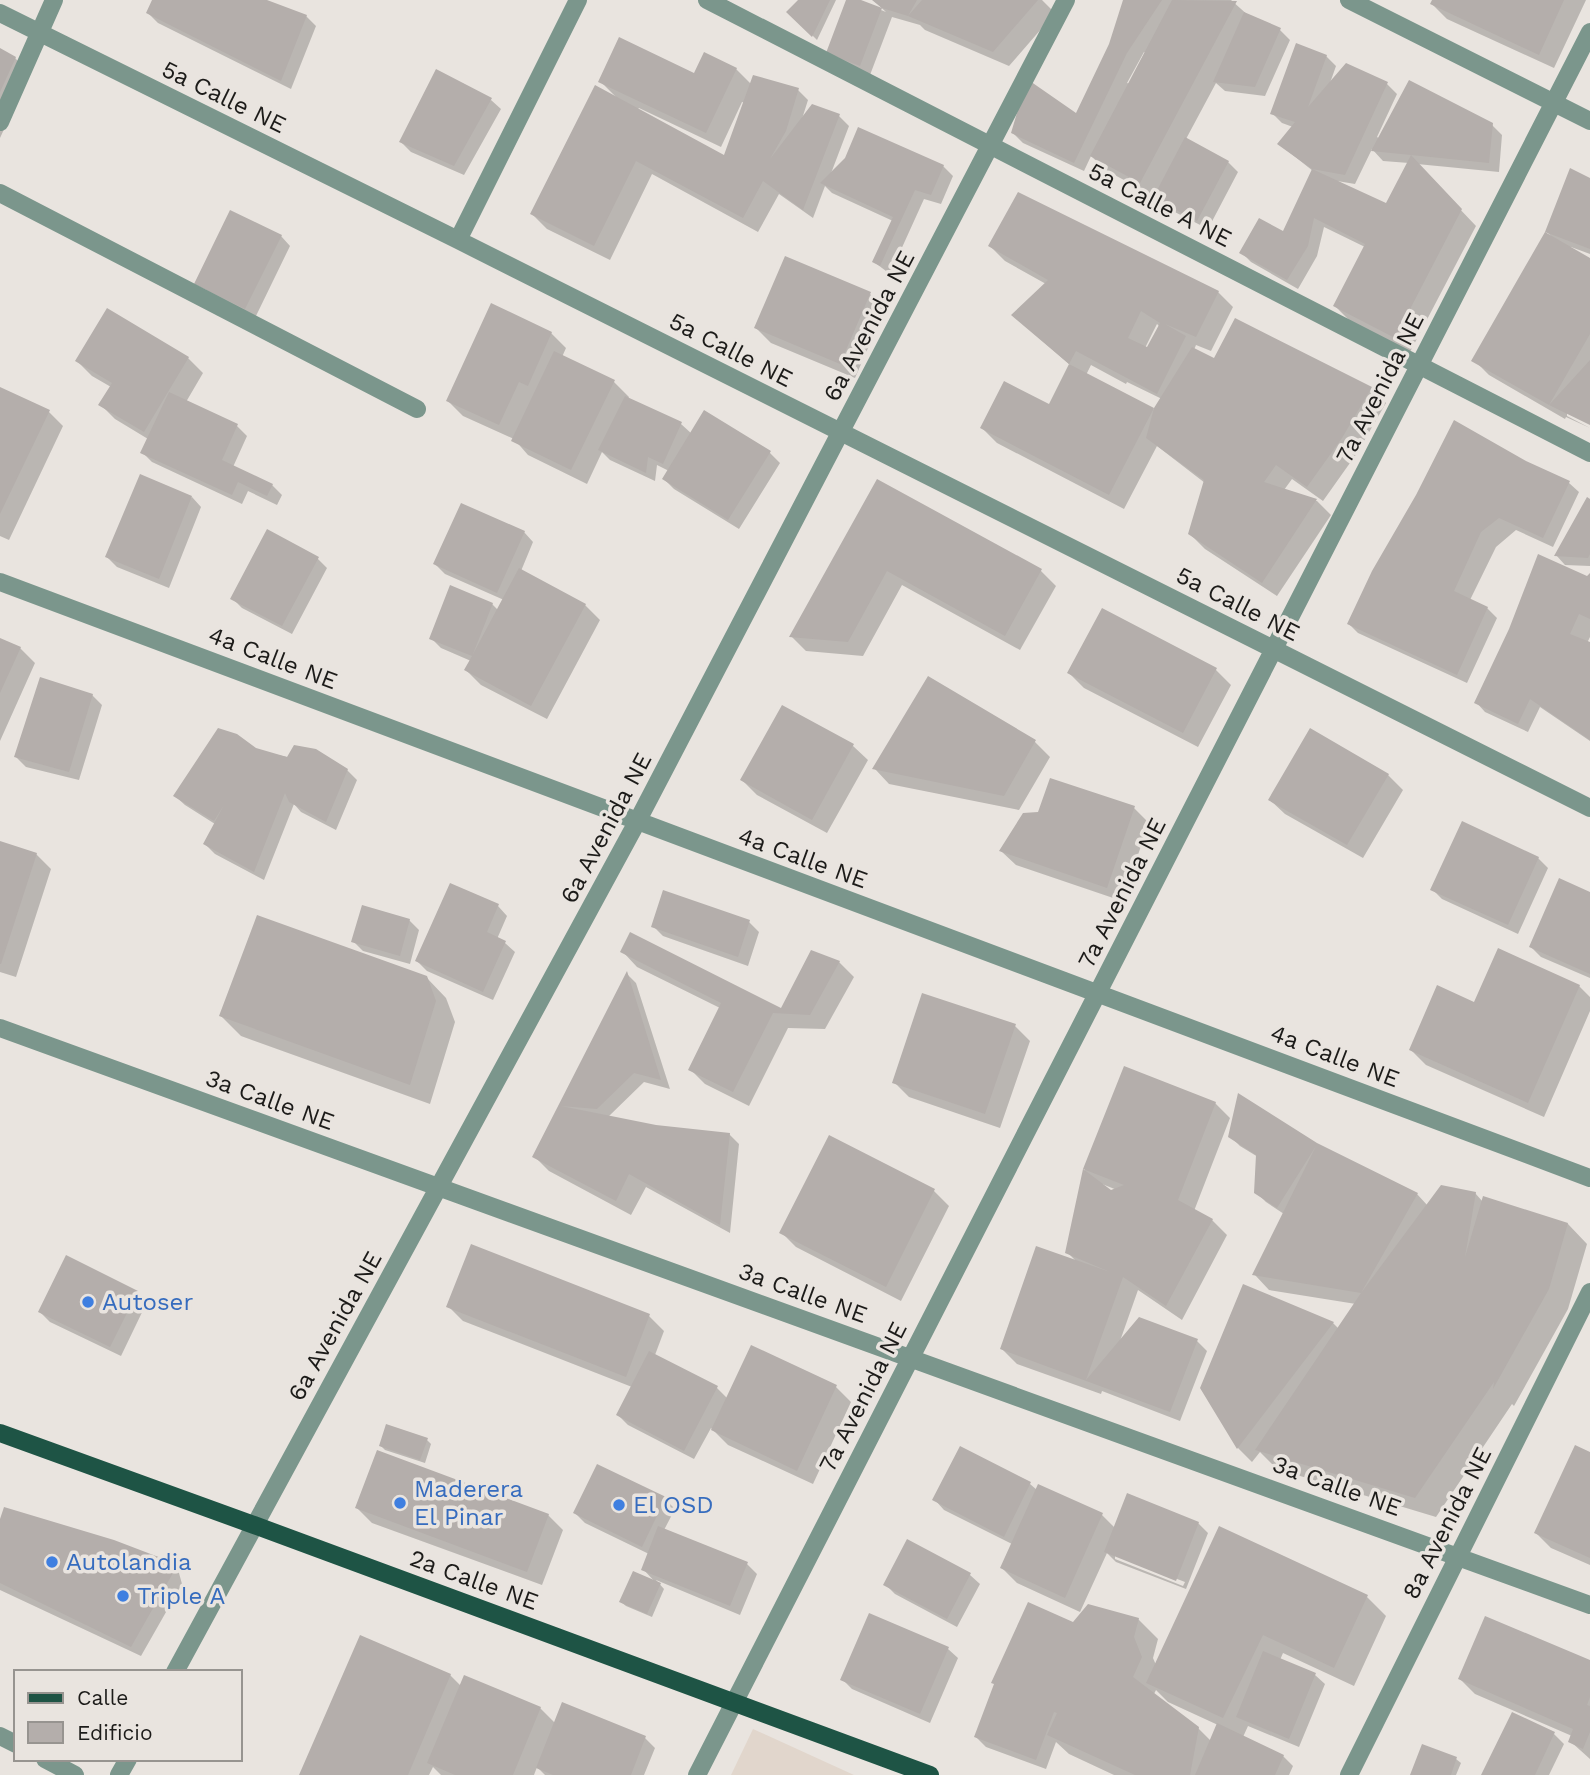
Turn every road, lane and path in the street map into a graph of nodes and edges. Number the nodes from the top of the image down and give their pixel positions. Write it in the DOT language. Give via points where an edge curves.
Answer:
graph roads {
  1 [pos="54,0"];
  2 [pos="578,0"];
  3 [pos="707,0"];
  4 [pos="1066,0"];
  5 [pos="1349,0"];
  6 [pos="0,13"];
  7 [pos="1590,32"];
  8 [pos="40,33"];
  9 [pos="1554,103"];
  10 [pos="1590,121"];
  11 [pos="0,122"];
  12 [pos="991,146"];
  13 [pos="0,193"];
  14 [pos="458,240"];
  15 [pos="1419,366"];
  16 [pos="417,409"];
  17 [pos="841,433"];
  18 [pos="1590,453"];
  19 [pos="0,582"];
  20 [pos="1273,649"];
  21 [pos="1590,808"];
  22 [pos="638,822"];
  23 [pos="1098,994"];
  24 [pos="0,1028"];
  25 [pos="1590,1178"];
  26 [pos="438,1187"];
  27 [pos="1590,1292"];
  28 [pos="911,1358"];
  29 [pos="0,1433"];
  30 [pos="254,1525"];
  31 [pos="1458,1556"];
  32 [pos="1590,1605"];
  33 [pos="176,1670"];
  34 [pos="734,1703"];
  35 [pos="49,1761"];
  36 [pos="75,1775"];
  37 [pos="697,1775"];
  38 [pos="930,1775"];
  39 [pos="1349,1775"];
  1 -- 8 [label="street"];
  2 -- 14 [label="street"];
  3 -- 12 [label="street, 5a Calle A NE"];
  4 -- 12 [label="street, 6a Avenida NE"];
  5 -- 9 [label="street"];
  6 -- 8 [label="street, 5a Calle NE"];
  7 -- 9 [label="street, 7a Avenida NE"];
  8 -- 11 [label="street"];
  8 -- 14 [label="street, 5a Calle NE"];
  9 -- 10 [label="street"];
  9 -- 15 [label="street, 7a Avenida NE"];
  12 -- 15 [label="street, 5a Calle A NE"];
  12 -- 17 [label="street, 6a Avenida NE"];
  13 -- 16 [label="street"];
  14 -- 17 [label="street, 5a Calle NE"];
  15 -- 18 [label="street, 5a Calle A NE"];
  15 -- 20 [label="street, 7a Avenida NE"];
  17 -- 20 [label="street, 5a Calle NE"];
  17 -- 22 [label="street, 6a Avenida NE"];
  19 -- 22 [label="street, 4a Calle NE"];
  20 -- 21 [label="street, 5a Calle NE"];
  20 -- 23 [label="street, 7a Avenida NE"];
  22 -- 23 [label="street, 4a Calle NE"];
  22 -- 26 [label="street, 6a Avenida NE"];
  23 -- 25 [label="street, 4a Calle NE"];
  23 -- 28 [label="street, 7a Avenida NE"];
  24 -- 26 [label="street, 3a Calle NE"];
  26 -- 28 [label="street, 3a Calle NE"];
  26 -- 30 [label="street, 6a Avenida NE"];
  27 -- 31 [label="street, 8a Avenida NE"];
  28 -- 31 [label="street, 3a Calle NE"];
  28 -- 34 [label="street, 7a Avenida NE"];
  29 -- 30 [label="main road, 2a Calle NE"];
  30 -- 33 [label="street, 6a Avenida NE"];
  30 -- 34 [label="main road, 2a Calle NE"];
  31 -- 32 [label="street, 3a Calle NE"];
  31 -- 39 [label="street, 8a Avenida NE"];
  34 -- 37 [label="street, 7a Avenida NE"];
  34 -- 38 [label="main road, 2a Calle NE"];
  35 -- 36 [label="street"];
}
